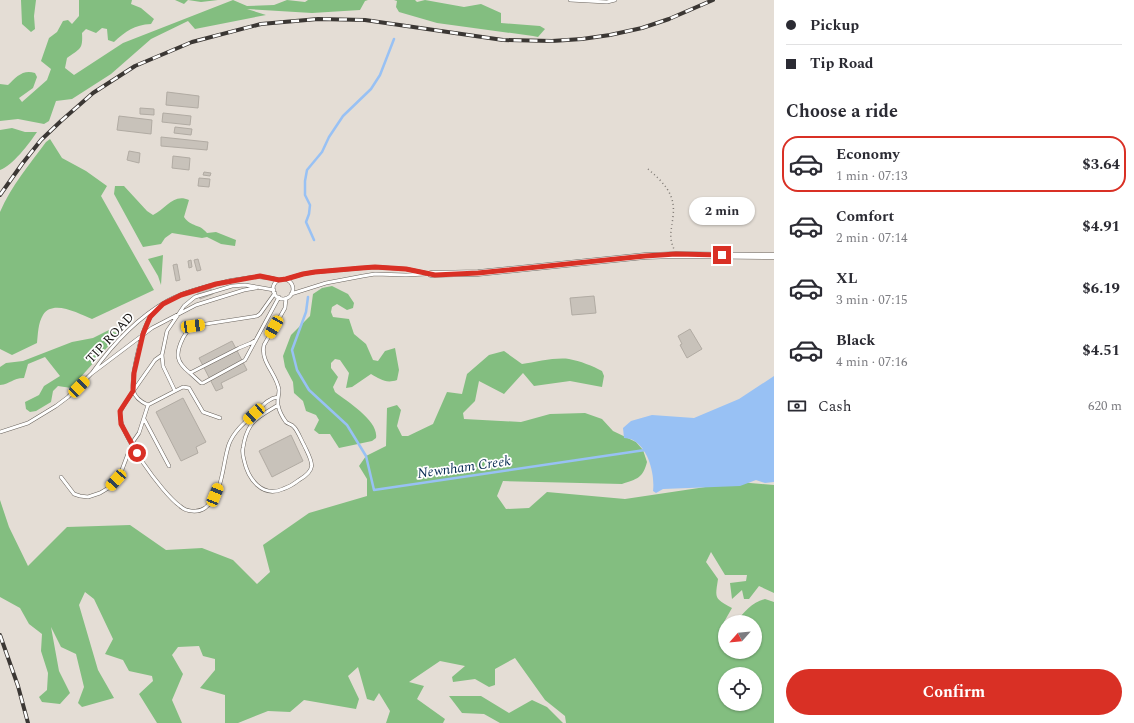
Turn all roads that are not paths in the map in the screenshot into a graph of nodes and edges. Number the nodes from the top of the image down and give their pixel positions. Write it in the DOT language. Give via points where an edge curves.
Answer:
graph roads {
  1 [pos="570,0"];
  2 [pos="615,0"];
  3 [pos="774,256"];
  4 [pos="431,274"];
  5 [pos="286,279"];
  6 [pos="279,280"];
  7 [pos="259,288"];
  8 [pos="274,291"];
  9 [pos="291,294"];
  10 [pos="279,297"];
  11 [pos="286,298"];
  12 [pos="158,308"];
  13 [pos="178,315"];
  14 [pos="143,334"];
  15 [pos="256,340"];
  16 [pos="162,355"];
  17 [pos="190,373"];
  18 [pos="91,374"];
  19 [pos="133,391"];
  20 [pos="175,391"];
  21 [pos="278,397"];
  22 [pos="148,405"];
  23 [pos="278,405"];
  24 [pos="220,418"];
  25 [pos="144,419"];
  26 [pos="0,432"];
  27 [pos="132,443"];
  28 [pos="169,466"];
  29 [pos="61,477"];
  1 -- 2 [label="lane"];
  3 -- 4 [label="street" via="676,254 478,273"];
  4 -- 5 [label="lane" via="375,267 315,272"];
  4 -- 9 [label="lane" via="375,274 326,283"];
  5 -- 6 [label="lane"];
  5 -- 9 [label="lane" via="293,286"];
  6 -- 8 [label="lane"];
  6 -- 12 [label="lane, TIP ROAD" via="260,276 216,284 181,295"];
  7 -- 8 [label="lane"];
  7 -- 13 [label="lane, TIP ROAD" via="223,296 196,305"];
  7 -- 13 [label="lane" via="232,286 195,297"];
  8 -- 10 [label="lane"];
  8 -- 17 [label="lane" via="257,316 190,328 178,355 182,366"];
  9 -- 11 [label="lane"];
  10 -- 11 [label="lane"];
  10 -- 15 [label="lane"];
  11 -- 21 [label="lane" via="286,308 263,351 277,383"];
  12 -- 14 [label="lane" via="150,317"];
  12 -- 18 [label="lane, TIP ROAD" via="128,330"];
  13 -- 14 [label="lane, TIP ROAD"];
  13 -- 16 [label="lane" via="167,331"];
  14 -- 18 [label="lane, TIP ROAD"];
  14 -- 19 [label="lane" via="134,373"];
  15 -- 17 [label="lane"];
  15 -- 17 [label="lane" via="245,360 207,381 201,383"];
  16 -- 19 [label="lane" via="155,360"];
  16 -- 20 [label="lane" via="162,366"];
  18 -- 26 [label="lane, TIP ROAD" via="56,406 28,423"];
  19 -- 22 [label="lane" via="140,401"];
  19 -- 27 [label="lane" via="120,411 121,424"];
  20 -- 22 [label="lane"];
  20 -- 24 [label="lane" via="183,387 189,388 203,412"];
  21 -- 23 [label="lane"];
  21 -- 27 [label="lane" via="272,398 244,422 235,434 230,442 215,495 203,509 189,511 180,507 142,463"];
  22 -- 25 [label="lane"];
  23 -- 23 [label="lane" via="286,422 294,427 310,457 312,469 288,488 270,492 253,482 242,449 252,424"];
  25 -- 27 [label="lane"];
  25 -- 28 [label="lane"];
  27 -- 29 [label="lane" via="116,480 100,494 88,497 74,494"];
}
